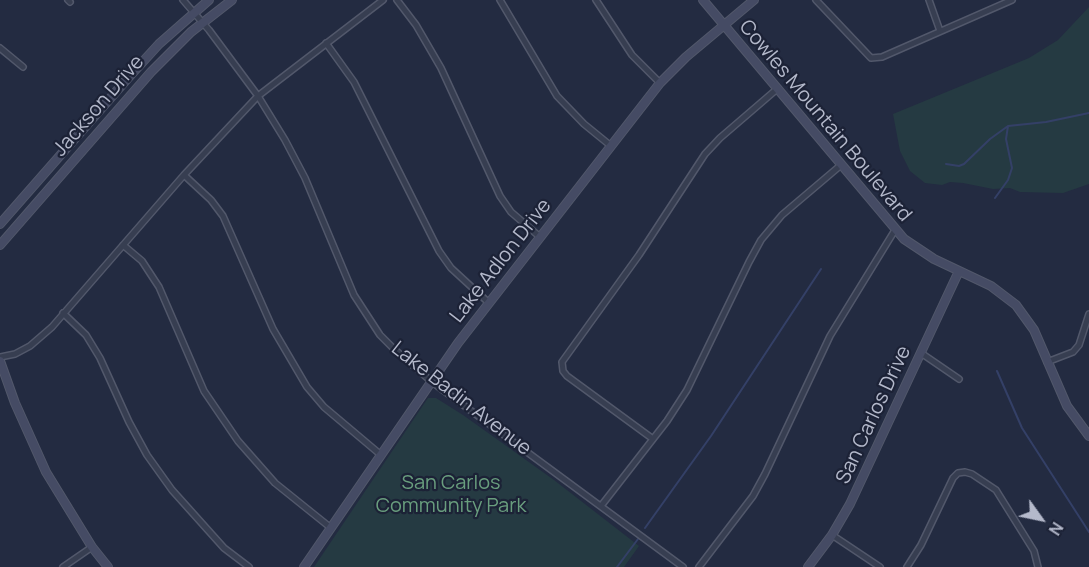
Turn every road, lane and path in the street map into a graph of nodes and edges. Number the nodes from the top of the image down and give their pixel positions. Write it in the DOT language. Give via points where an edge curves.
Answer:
graph roads {
  1 [pos="183,0"];
  2 [pos="209,0"];
  3 [pos="232,0"];
  4 [pos="383,0"];
  5 [pos="397,0"];
  6 [pos="500,0"];
  7 [pos="596,0"];
  8 [pos="703,0"];
  9 [pos="754,0"];
  10 [pos="816,0"];
  11 [pos="929,0"];
  12 [pos="1012,0"];
  13 [pos="194,11"];
  14 [pos="203,22"];
  15 [pos="723,26"];
  16 [pos="940,31"];
  17 [pos="326,43"];
  18 [pos="0,48"];
  19 [pos="23,67"];
  20 [pos="660,83"];
  21 [pos="777,89"];
  22 [pos="258,96"];
  23 [pos="611,146"];
  24 [pos="841,165"];
  25 [pos="184,174"];
  26 [pos="0,224"];
  27 [pos="895,231"];
  28 [pos="540,237"];
  29 [pos="0,244"];
  30 [pos="123,245"];
  31 [pos="959,271"];
  32 [pos="489,303"];
  33 [pos="63,313"];
  34 [pos="1089,314"];
  35 [pos="921,353"];
  36 [pos="0,359"];
  37 [pos="1047,362"];
  38 [pos="959,379"];
  39 [pos="432,382"];
  40 [pos="1089,436"];
  41 [pos="653,439"];
  42 [pos="381,455"];
  43 [pos="601,506"];
  44 [pos="331,528"];
  45 [pos="832,535"];
  46 [pos="92,547"];
  47 [pos="63,567"];
  48 [pos="108,567"];
  49 [pos="249,567"];
  50 [pos="304,567"];
  51 [pos="683,567"];
  52 [pos="699,567"];
  53 [pos="808,567"];
  54 [pos="880,567"];
  55 [pos="907,567"];
  56 [pos="1038,567"];
  1 -- 13 [label="street, Lake Badin Avenue"];
  2 -- 13 [label="street, Jackson Drive"];
  3 -- 14 [label="street, Jackson Drive"];
  4 -- 17 [label="street"];
  5 -- 28 [label="street" via="441,68 500,196 511,212"];
  6 -- 23 [label="street" via="557,96"];
  7 -- 20 [label="street" via="632,55"];
  8 -- 15 [label="street, Cowles Mountain Boulevard"];
  9 -- 15 [label="street, Lake Adlon Drive"];
  10 -- 16 [label="street" via="871,58 882,57"];
  11 -- 16 [label="street"];
  12 -- 16 [label="street"];
  13 -- 14 [label="street, Lake Badin Avenue"];
  13 -- 26 [label="street, Jackson Drive" via="128,78"];
  14 -- 22 [label="street, Lake Badin Avenue"];
  14 -- 29 [label="street, Jackson Drive" via="151,72"];
  15 -- 20 [label="street, Lake Adlon Drive"];
  15 -- 21 [label="street, Cowles Mountain Boulevard"];
  17 -- 22 [label="street"];
  17 -- 32 [label="street" via="354,82 439,251"];
  18 -- 19 [label="street"];
  20 -- 23 [label="street, Lake Adlon Drive"];
  21 -- 24 [label="street, Cowles Mountain Boulevard"];
  21 -- 41 [label="street" via="705,154 562,362 567,376"];
  22 -- 25 [label="street"];
  22 -- 39 [label="street, Lake Badin Avenue" via="305,178 354,295 380,335"];
  23 -- 28 [label="street, Lake Adlon Drive"];
  24 -- 27 [label="street, Cowles Mountain Boulevard"];
  24 -- 41 [label="street" via="782,215 761,240 687,390"];
  25 -- 30 [label="street"];
  25 -- 42 [label="street" via="223,216 273,329 307,387 324,407"];
  27 -- 31 [label="street, Cowles Mountain Boulevard" via="934,259"];
  27 -- 52 [label="street" via="830,336 753,496"];
  28 -- 32 [label="street, Lake Adlon Drive"];
  30 -- 33 [label="street"];
  30 -- 44 [label="street" via="142,261 159,287 213,408 274,483"];
  31 -- 35 [label="street, San Carlos Drive"];
  31 -- 37 [label="street, Cowles Mountain Boulevard" via="991,286 1016,305 1034,330"];
  32 -- 39 [label="street, Lake Adlon Drive"];
  33 -- 36 [label="street" via="30,346"];
  33 -- 49 [label="street" via="86,335 147,455 172,490 224,548"];
  34 -- 37 [label="street" via="1073,352"];
  35 -- 38 [label="street"];
  35 -- 45 [label="street, San Carlos Drive"];
  36 -- 46 [label="street" via="34,447"];
  37 -- 40 [label="street, Cowles Mountain Boulevard" via="1066,406"];
  39 -- 42 [label="street, Lake Adlon Drive"];
  39 -- 43 [label="street, Lake Badin Avenue"];
  41 -- 43 [label="street"];
  42 -- 44 [label="street, Lake Adlon Drive"];
  43 -- 51 [label="street, Lake Badin Avenue"];
  44 -- 50 [label="street, Lake Adlon Drive"];
  45 -- 53 [label="street, San Carlos Drive"];
  45 -- 54 [label="street"];
  46 -- 47 [label="street"];
  46 -- 48 [label="street"];
  55 -- 56 [label="street" via="953,478 965,472 996,490 1034,551"];
}
